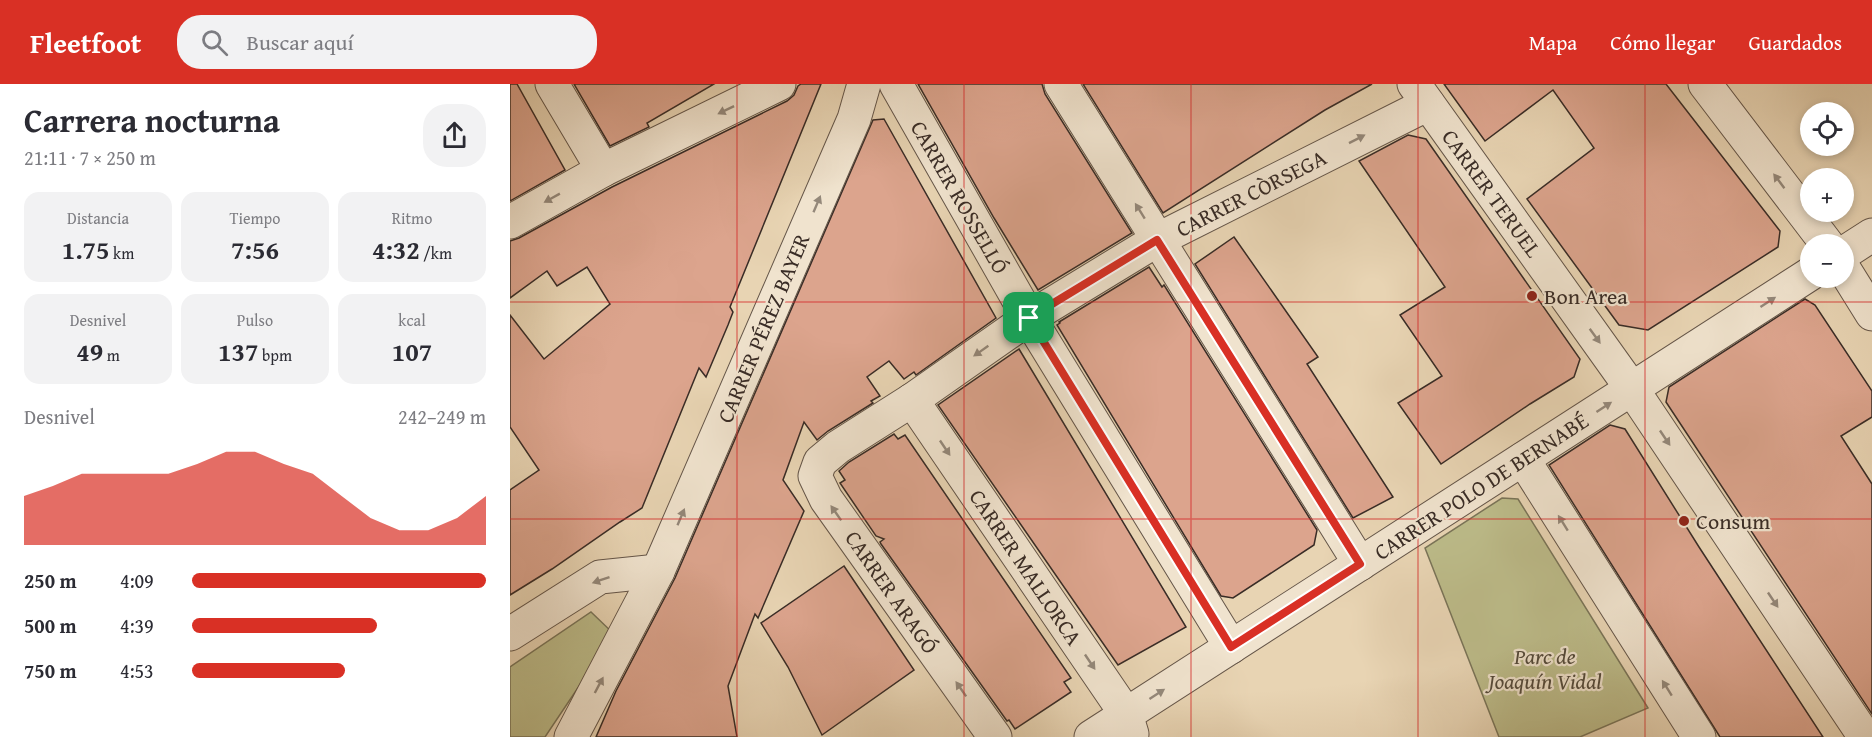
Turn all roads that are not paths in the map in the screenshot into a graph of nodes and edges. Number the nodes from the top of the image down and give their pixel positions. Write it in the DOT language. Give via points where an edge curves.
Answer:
graph roads {
  1 [pos="552,84"];
  2 [pos="779,84"];
  3 [pos="864,84"];
  4 [pos="896,84"];
  5 [pos="1061,84"];
  6 [pos="1705,84"];
  7 [pos="1421,94"];
  8 [pos="603,170"];
  9 [pos="510,222"];
  10 [pos="1819,234"];
  11 [pos="1872,235"];
  12 [pos="1157,240"];
  13 [pos="1854,247"];
  14 [pos="1854,263"];
  15 [pos="1872,268"];
  16 [pos="1800,280"];
  17 [pos="1854,285"];
  18 [pos="1872,314"];
  19 [pos="1029,318"];
  20 [pos="1632,389"];
  21 [pos="912,400"];
  22 [pos="838,447"];
  23 [pos="1523,459"];
  24 [pos="1360,564"];
  25 [pos="658,571"];
  26 [pos="510,633"];
  27 [pos="1231,647"];
  28 [pos="1130,726"];
  29 [pos="572,737"];
  30 [pos="995,737"];
  31 [pos="1090,737"];
  32 [pos="1699,737"];
  33 [pos="1865,737"];
  1 -- 8 [label="street"];
  2 -- 8 [label="street, one-way"];
  25 -- 3 [label="street, CARRER PÉREZ BAYER, one-way" via="854,119"];
  4 -- 19 [label="street, CARRER ROSSELLÓ"];
  12 -- 5 [label="street, one-way"];
  10 -- 6 [label="street, one-way"];
  12 -- 7 [label="street, CARRER CÒRSEGA, one-way"];
  7 -- 20 [label="street, CARRER TERUEL, one-way"];
  8 -- 9 [label="street, one-way"];
  11 -- 13 [label="street"];
  12 -- 19 [label="street, CARRER CÒRSEGA"];
  12 -- 24 [label="street"];
  14 -- 15 [label="street"];
  20 -- 16 [label="street, CARRER POLO DE BERNABÉ, one-way"];
  17 -- 18 [label="street"];
  19 -- 21 [label="street, CARRER CÒRSEGA, one-way"];
  19 -- 27 [label="street, CARRER ROSSELLÓ"];
  23 -- 20 [label="street, CARRER POLO DE BERNABÉ, one-way"];
  20 -- 33 [label="street, CARRER TERUEL, one-way"];
  21 -- 22 [label="street, CARRER CÒRSEGA"];
  21 -- 28 [label="street, CARRER MALLORCA, one-way"];
  30 -- 22 [label="street, CARRER ARAGÓ, one-way" via="826,499 815,476 820,462"];
  23 -- 24 [label="street, CARRER POLO DE BERNABÉ"];
  32 -- 23 [label="street, one-way"];
  24 -- 27 [label="street, CARRER POLO DE BERNABÉ"];
  25 -- 26 [label="street, one-way" via="600,577"];
  29 -- 25 [label="street, CARRER PÉREZ BAYER, one-way"];
  28 -- 27 [label="street, CARRER POLO DE BERNABÉ, one-way"];
  28 -- 31 [label="street, CARRER POLO DE BERNABÉ"];
}
